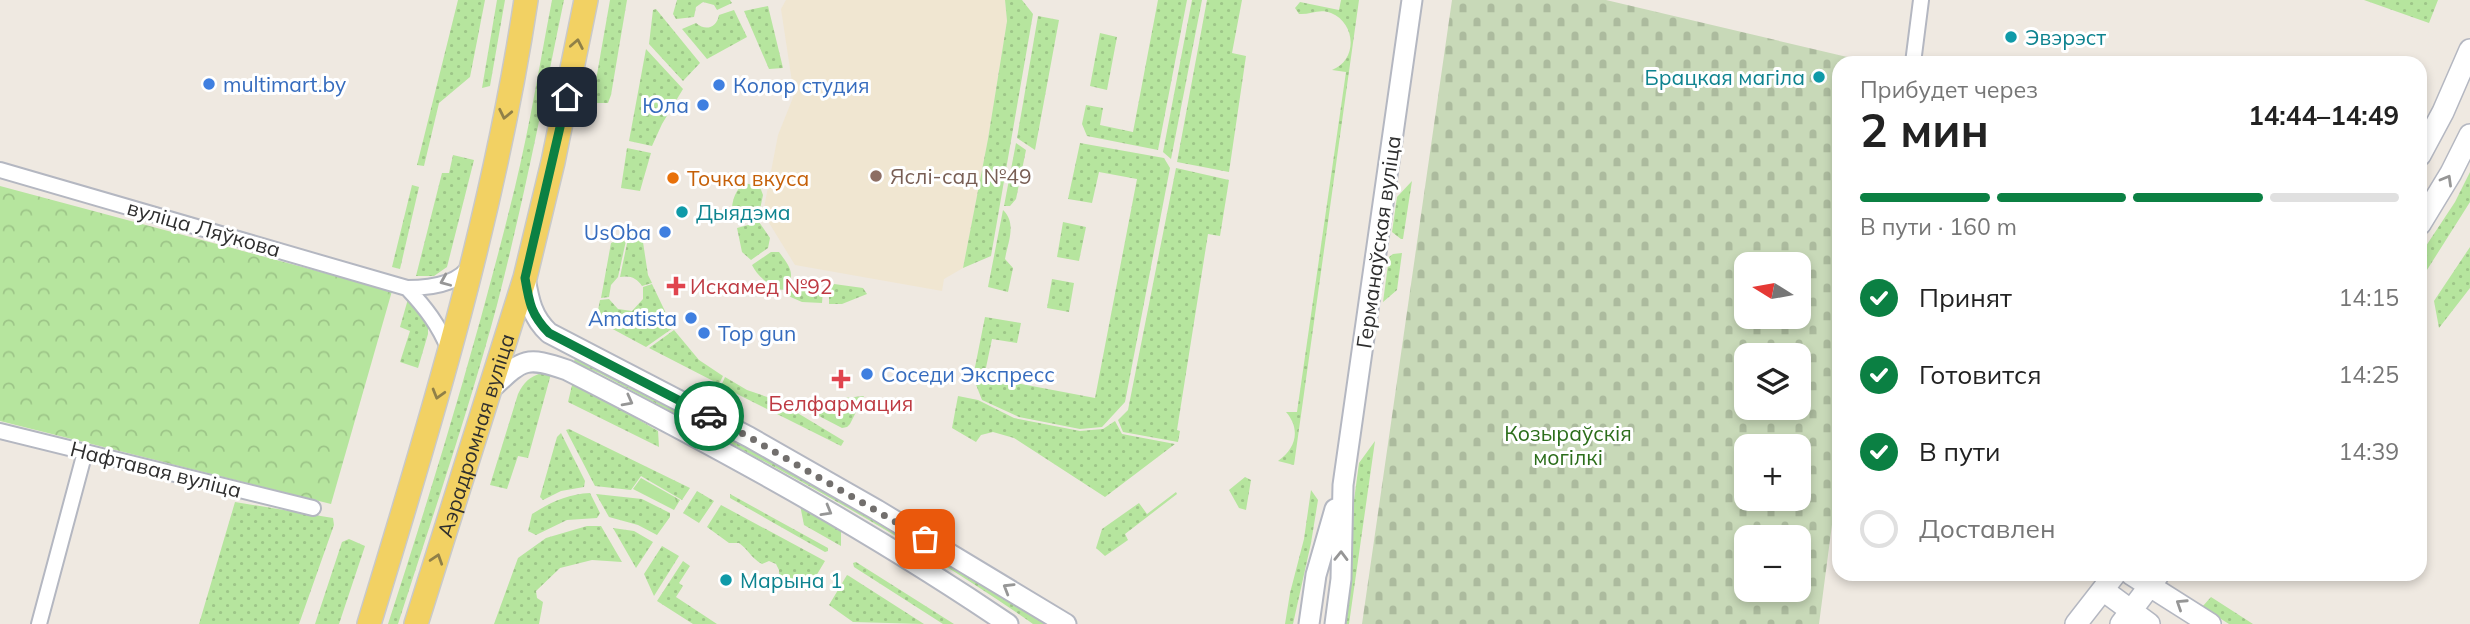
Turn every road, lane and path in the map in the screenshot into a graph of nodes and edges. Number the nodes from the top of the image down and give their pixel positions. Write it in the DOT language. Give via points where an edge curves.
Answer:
graph roads {
  1 [pos="526,0"];
  2 [pos="586,0"];
  3 [pos="1412,0"];
  4 [pos="1921,0"];
  5 [pos="1914,56"];
  6 [pos="2467,64"];
  7 [pos="2470,135"];
  8 [pos="2427,141"];
  9 [pos="0,170"];
  10 [pos="2427,212"];
  11 [pos="475,257"];
  12 [pos="525,278"];
  13 [pos="407,288"];
  14 [pos="450,354"];
  15 [pos="490,390"];
  16 [pos="0,431"];
  17 [pos="85,452"];
  18 [pos="1343,485"];
  19 [pos="313,508"];
  20 [pos="2154,581"];
  21 [pos="2157,581"];
  22 [pos="2109,582"];
  23 [pos="2126,618"];
  24 [pos="39,624"];
  25 [pos="369,624"];
  26 [pos="416,624"];
  27 [pos="1008,624"];
  28 [pos="1066,624"];
  29 [pos="1309,624"];
  30 [pos="1335,624"];
  31 [pos="2076,624"];
  32 [pos="2148,624"];
  33 [pos="2210,624"];
  1 -- 11 [label="main road, one-way"];
  12 -- 2 [label="main road, Аэрадромная вуліца, one-way"];
  3 -- 18 [label="street, Германаўская вуліца"];
  4 -- 5 [label="street"];
  6 -- 8 [label="main road"];
  10 -- 7 [label="main road, one-way"];
  9 -- 13 [label="street, вуліца Ляўкова"];
  11 -- 13 [label="street, вуліца Ляўкова, one-way" via="467,271 453,279 437,286"];
  11 -- 14 [label="main road"];
  12 -- 15 [label="main road, Аэрадромная вуліца"];
  28 -- 12 [label="street, one-way" via="749,437 549,333 530,308"];
  13 -- 14 [label="street" via="429,312"];
  14 -- 25 [label="main road, one-way"];
  26 -- 15 [label="main road, Аэрадромная вуліца, one-way"];
  15 -- 27 [label="street, one-way" via="527,361 540,360 567,370 856,527"];
  16 -- 17 [label="street, Нафтавая вуліца"];
  17 -- 19 [label="street, Нафтавая вуліца"];
  17 -- 24 [label="street"];
  18 -- 29 [label="street, Германаўская вуліца" via="1316,575"];
  30 -- 18 [label="street, Германаўская вуліца, one-way"];
  20 -- 23 [label="main road"];
  33 -- 21 [label="main road, one-way"];
  22 -- 23 [label="main road"];
  22 -- 31 [label="main road"];
  23 -- 32 [label="main road"];
}
